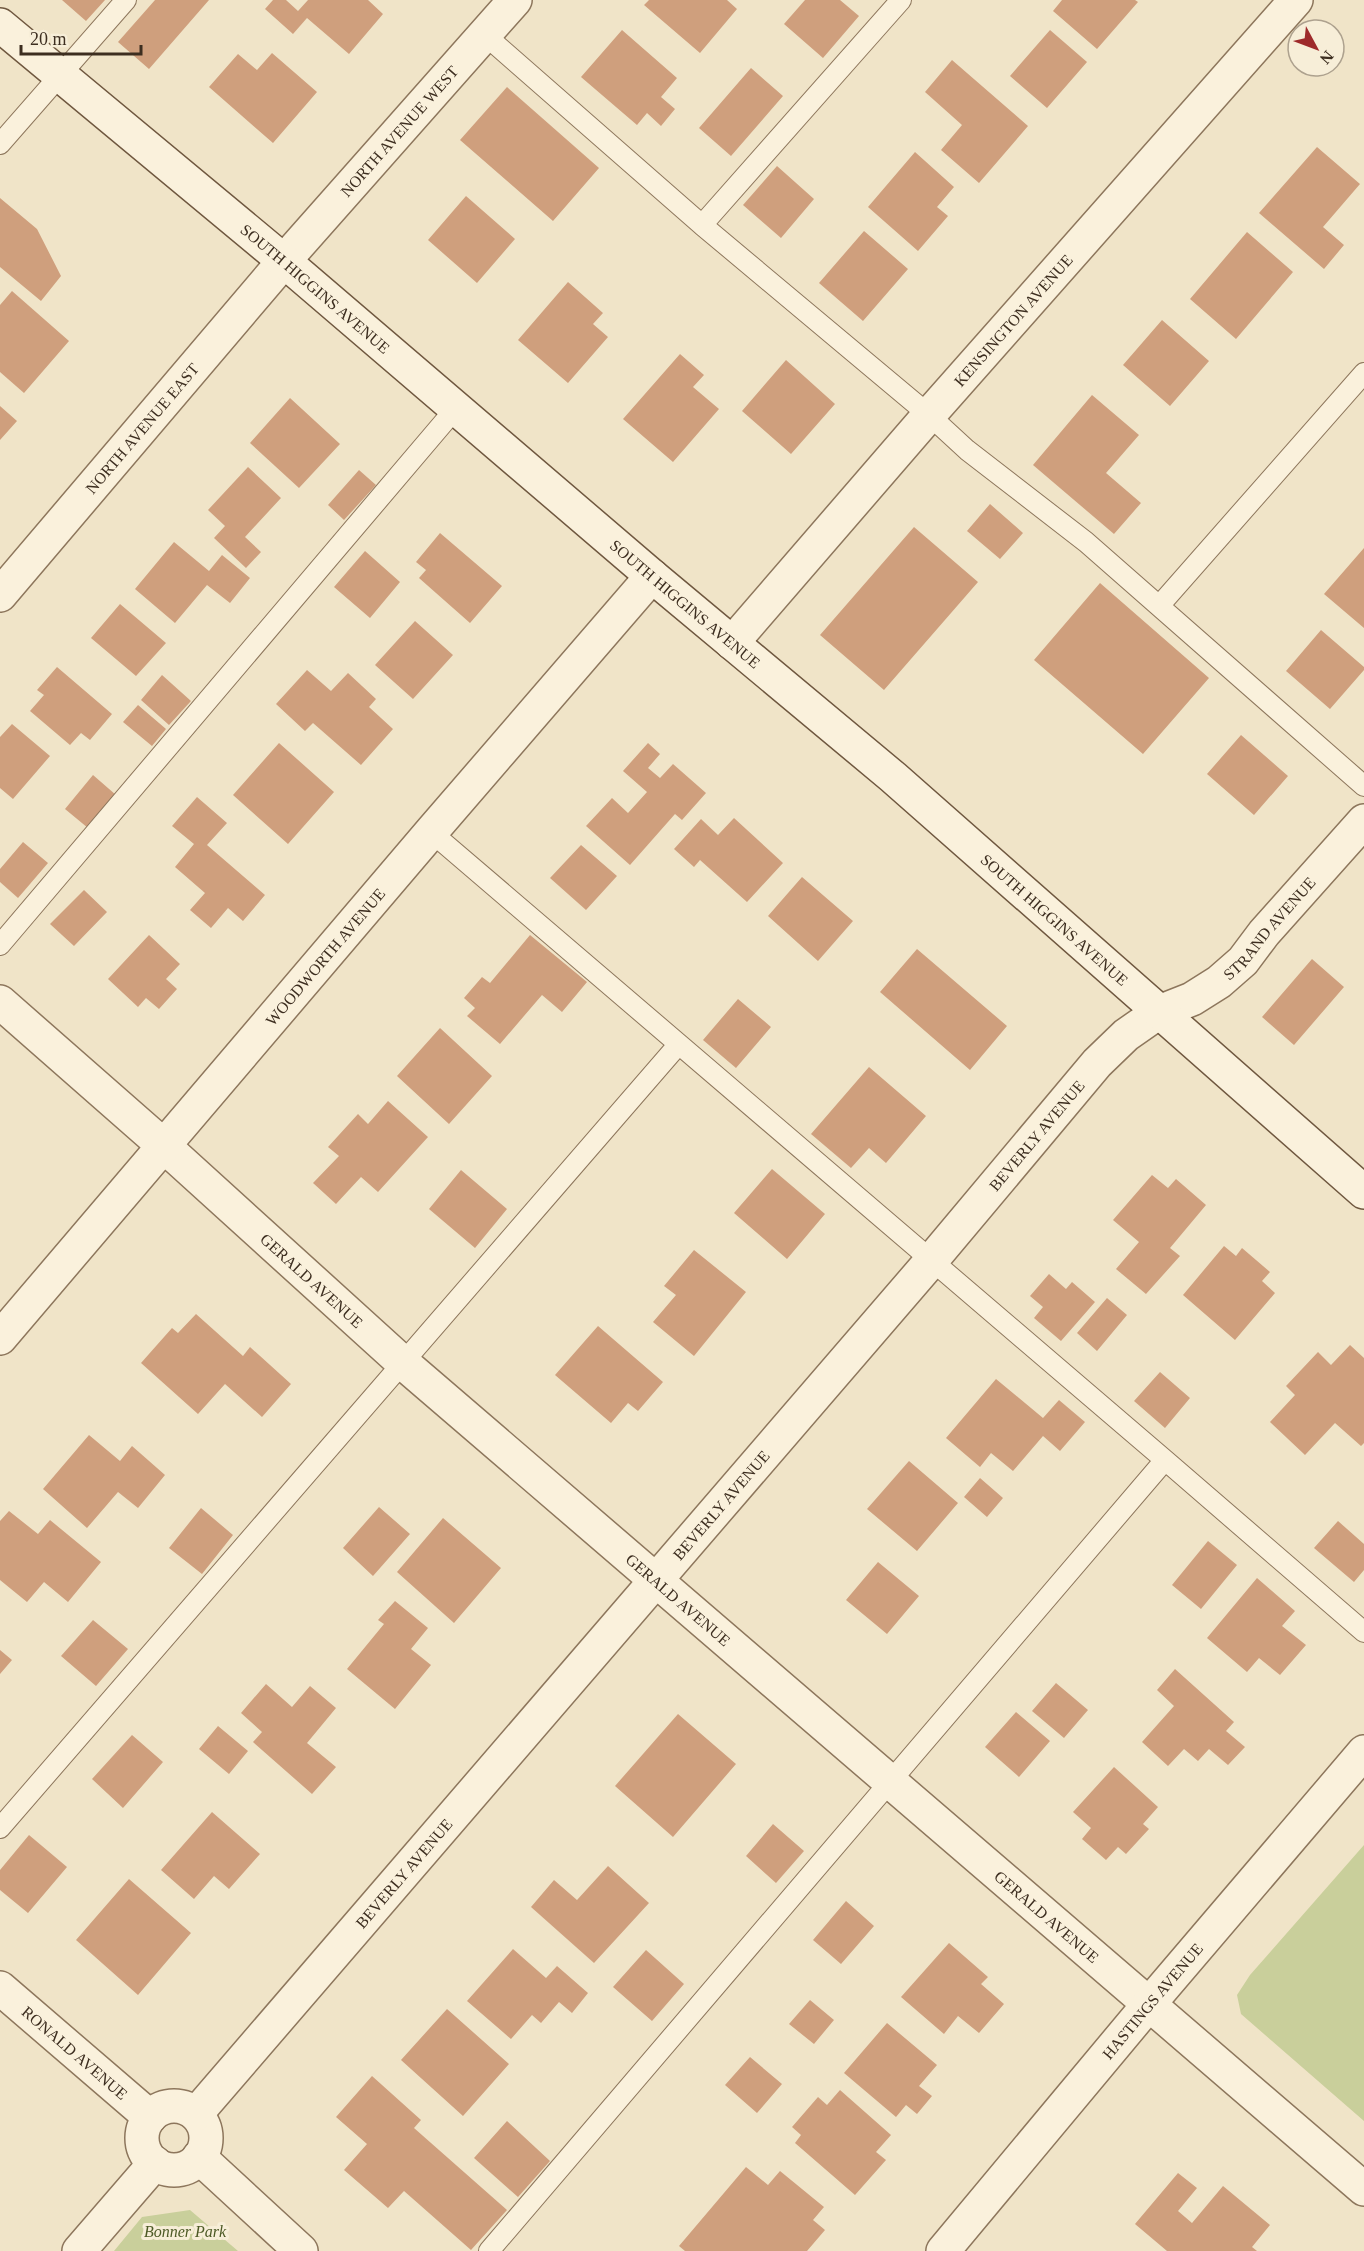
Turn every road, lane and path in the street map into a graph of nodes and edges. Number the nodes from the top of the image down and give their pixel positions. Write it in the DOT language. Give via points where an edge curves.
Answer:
graph roads {
  1 [pos="126,0"];
  2 [pos="515,0"];
  3 [pos="901,0"];
  4 [pos="1296,0"];
  5 [pos="0,25"];
  6 [pos="485,36"];
  7 [pos="60,76"];
  8 [pos="0,144"];
  9 [pos="702,225"];
  10 [pos="284,261"];
  11 [pos="1364,373"];
  12 [pos="456,408"];
  13 [pos="929,415"];
  14 [pos="652,576"];
  15 [pos="0,595"];
  16 [pos="1159,606"];
  17 [pos="732,642"];
  18 [pos="1364,786"];
  19 [pos="1364,820"];
  20 [pos="431,832"];
  21 [pos="0,945"];
  22 [pos="0,1002"];
  23 [pos="1158,1012"];
  24 [pos="678,1045"];
  25 [pos="164,1146"];
  26 [pos="1364,1192"];
  27 [pos="931,1261"];
  28 [pos="0,1338"];
  29 [pos="402,1362"];
  30 [pos="1165,1460"];
  31 [pos="656,1581"];
  32 [pos="1364,1632"];
  33 [pos="1364,1752"];
  34 [pos="889,1782"];
  35 [pos="0,1828"];
  36 [pos="0,1988"];
  37 [pos="1149,2004"];
  38 [pos="196,2114"];
  39 [pos="150,2117"];
  40 [pos="199,2157"];
  41 [pos="155,2163"];
  42 [pos="1364,2189"];
  43 [pos="79,2251"];
  44 [pos="301,2251"];
  45 [pos="489,2251"];
  46 [pos="943,2251"];
  1 -- 7 [label="lane"];
  2 -- 6 [label="street, NORTH AVENUE WEST"];
  3 -- 9 [label="lane"];
  4 -- 13 [label="street, KENSINGTON AVENUE"];
  5 -- 7 [label="street, SOUTH HIGGINS AVENUE"];
  6 -- 9 [label="lane"];
  6 -- 10 [label="street, NORTH AVENUE WEST"];
  7 -- 8 [label="lane"];
  7 -- 10 [label="street, SOUTH HIGGINS AVENUE"];
  9 -- 13 [label="lane"];
  10 -- 12 [label="street, SOUTH HIGGINS AVENUE"];
  10 -- 15 [label="street, NORTH AVENUE EAST"];
  11 -- 16 [label="lane"];
  12 -- 14 [label="street, SOUTH HIGGINS AVENUE"];
  12 -- 21 [label="lane"];
  13 -- 16 [label="lane"];
  13 -- 17 [label="street, KENSINGTON AVENUE"];
  14 -- 17 [label="street, SOUTH HIGGINS AVENUE"];
  14 -- 20 [label="street, WOODWORTH AVENUE"];
  16 -- 18 [label="lane"];
  17 -- 23 [label="street, SOUTH HIGGINS AVENUE" via="893,777"];
  19 -- 23 [label="street, STRAND AVENUE" via="1243,961 1192,999"];
  20 -- 24 [label="lane"];
  20 -- 25 [label="street, WOODWORTH AVENUE"];
  22 -- 25 [label="street, GERALD AVENUE"];
  23 -- 26 [label="street, SOUTH HIGGINS AVENUE"];
  23 -- 27 [label="street, BEVERLY AVENUE" via="1097,1063"];
  24 -- 27 [label="lane"];
  24 -- 29 [label="lane"];
  25 -- 28 [label="street, WOODWORTH AVENUE"];
  25 -- 29 [label="street, GERALD AVENUE"];
  27 -- 30 [label="lane"];
  27 -- 31 [label="street, BEVERLY AVENUE"];
  29 -- 31 [label="street, GERALD AVENUE"];
  29 -- 35 [label="lane"];
  30 -- 32 [label="lane"];
  30 -- 34 [label="lane"];
  31 -- 34 [label="street, GERALD AVENUE"];
  31 -- 38 [label="street, BEVERLY AVENUE"];
  33 -- 37 [label="street, HASTINGS AVENUE"];
  34 -- 37 [label="street, GERALD AVENUE"];
  34 -- 45 [label="lane"];
  36 -- 39 [label="street, RONALD AVENUE"];
  37 -- 42 [label="street, GERALD AVENUE"];
  37 -- 46 [label="street, HASTINGS AVENUE"];
  38 -- 39 [label="street" via="175,2106 164,2107"];
  38 -- 40 [label="street" via="205,2134"];
  39 -- 41 [label="street" via="142,2131 142,2142"];
  40 -- 41 [label="street" via="178,2169"];
  40 -- 44 [label="street"];
  41 -- 43 [label="street"];
}
